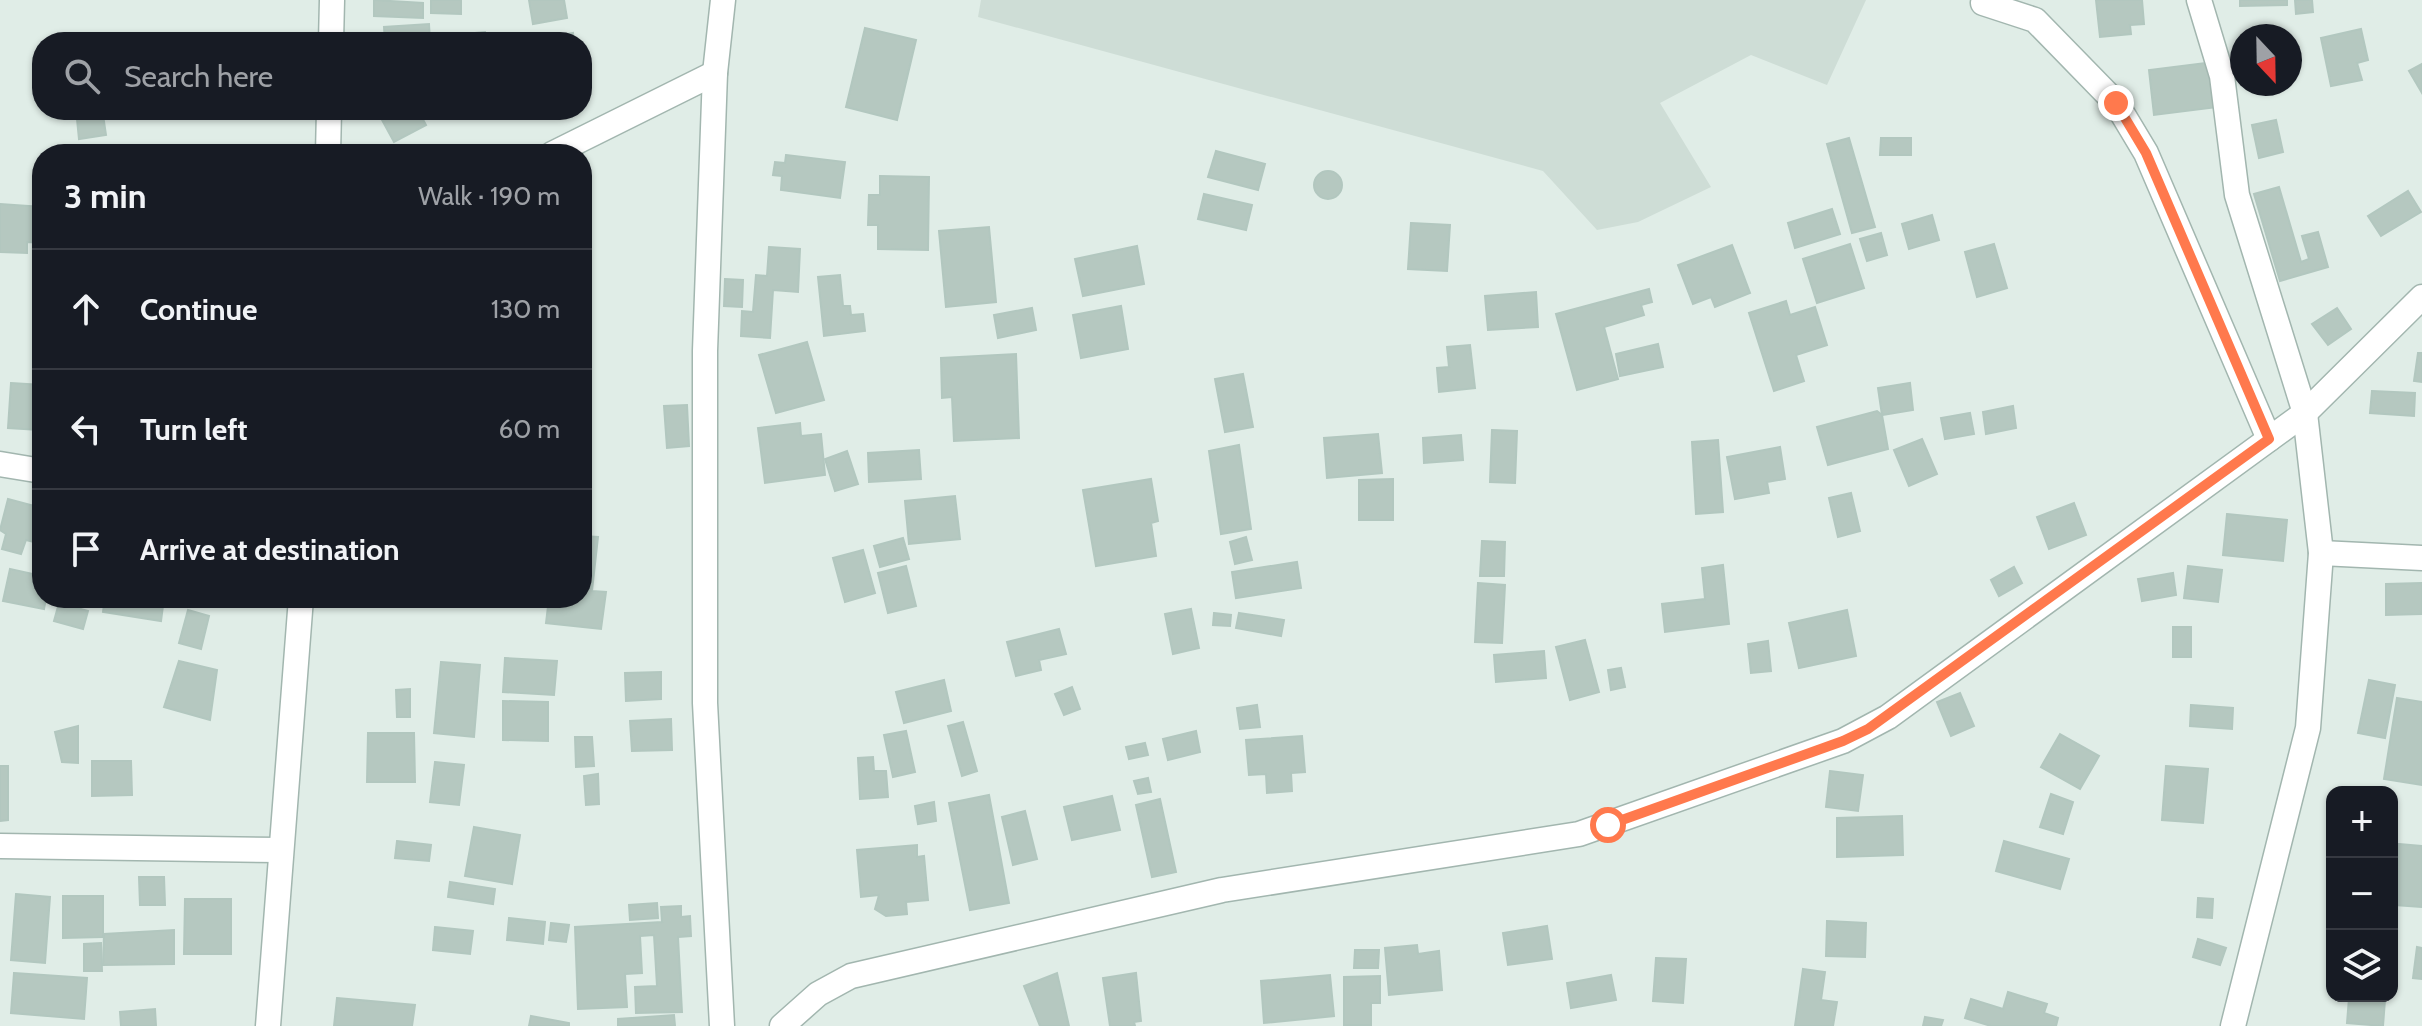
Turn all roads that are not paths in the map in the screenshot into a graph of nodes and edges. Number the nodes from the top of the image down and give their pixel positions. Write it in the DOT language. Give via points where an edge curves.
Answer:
graph roads {
  1 [pos="332,0"];
  2 [pos="723,0"];
  3 [pos="2199,0"];
  4 [pos="1983,3"];
  5 [pos="331,32"];
  6 [pos="715,73"];
  7 [pos="329,120"];
  8 [pos="328,144"];
  9 [pos="572,144"];
  10 [pos="2422,297"];
  11 [pos="2305,413"];
  12 [pos="2269,439"];
  13 [pos="0,464"];
  14 [pos="32,469"];
  15 [pos="2321,553"];
  16 [pos="2422,558"];
  17 [pos="300,608"];
  18 [pos="0,846"];
  19 [pos="280,850"];
  20 [pos="268,1026"];
  21 [pos="722,1026"];
  22 [pos="782,1026"];
  23 [pos="2233,1026"];
  1 -- 5 [label="street"];
  2 -- 6 [label="street"];
  3 -- 11 [label="street" via="2222,76 2237,195"];
  4 -- 12 [label="street" via="2035,20 2116,103 2146,153"];
  6 -- 9 [label="street"];
  6 -- 21 [label="street" via="705,351 705,703"];
  7 -- 8 [label="street"];
  10 -- 11 [label="street"];
  11 -- 12 [label="street"];
  11 -- 15 [label="street"];
  12 -- 22 [label="street" via="1888,717 1843,741 1579,834 1222,890 851,976 818,994"];
  13 -- 14 [label="street"];
  15 -- 16 [label="street"];
  15 -- 23 [label="street" via="2308,728"];
  17 -- 19 [label="street"];
  18 -- 19 [label="street"];
  19 -- 20 [label="street"];
}
